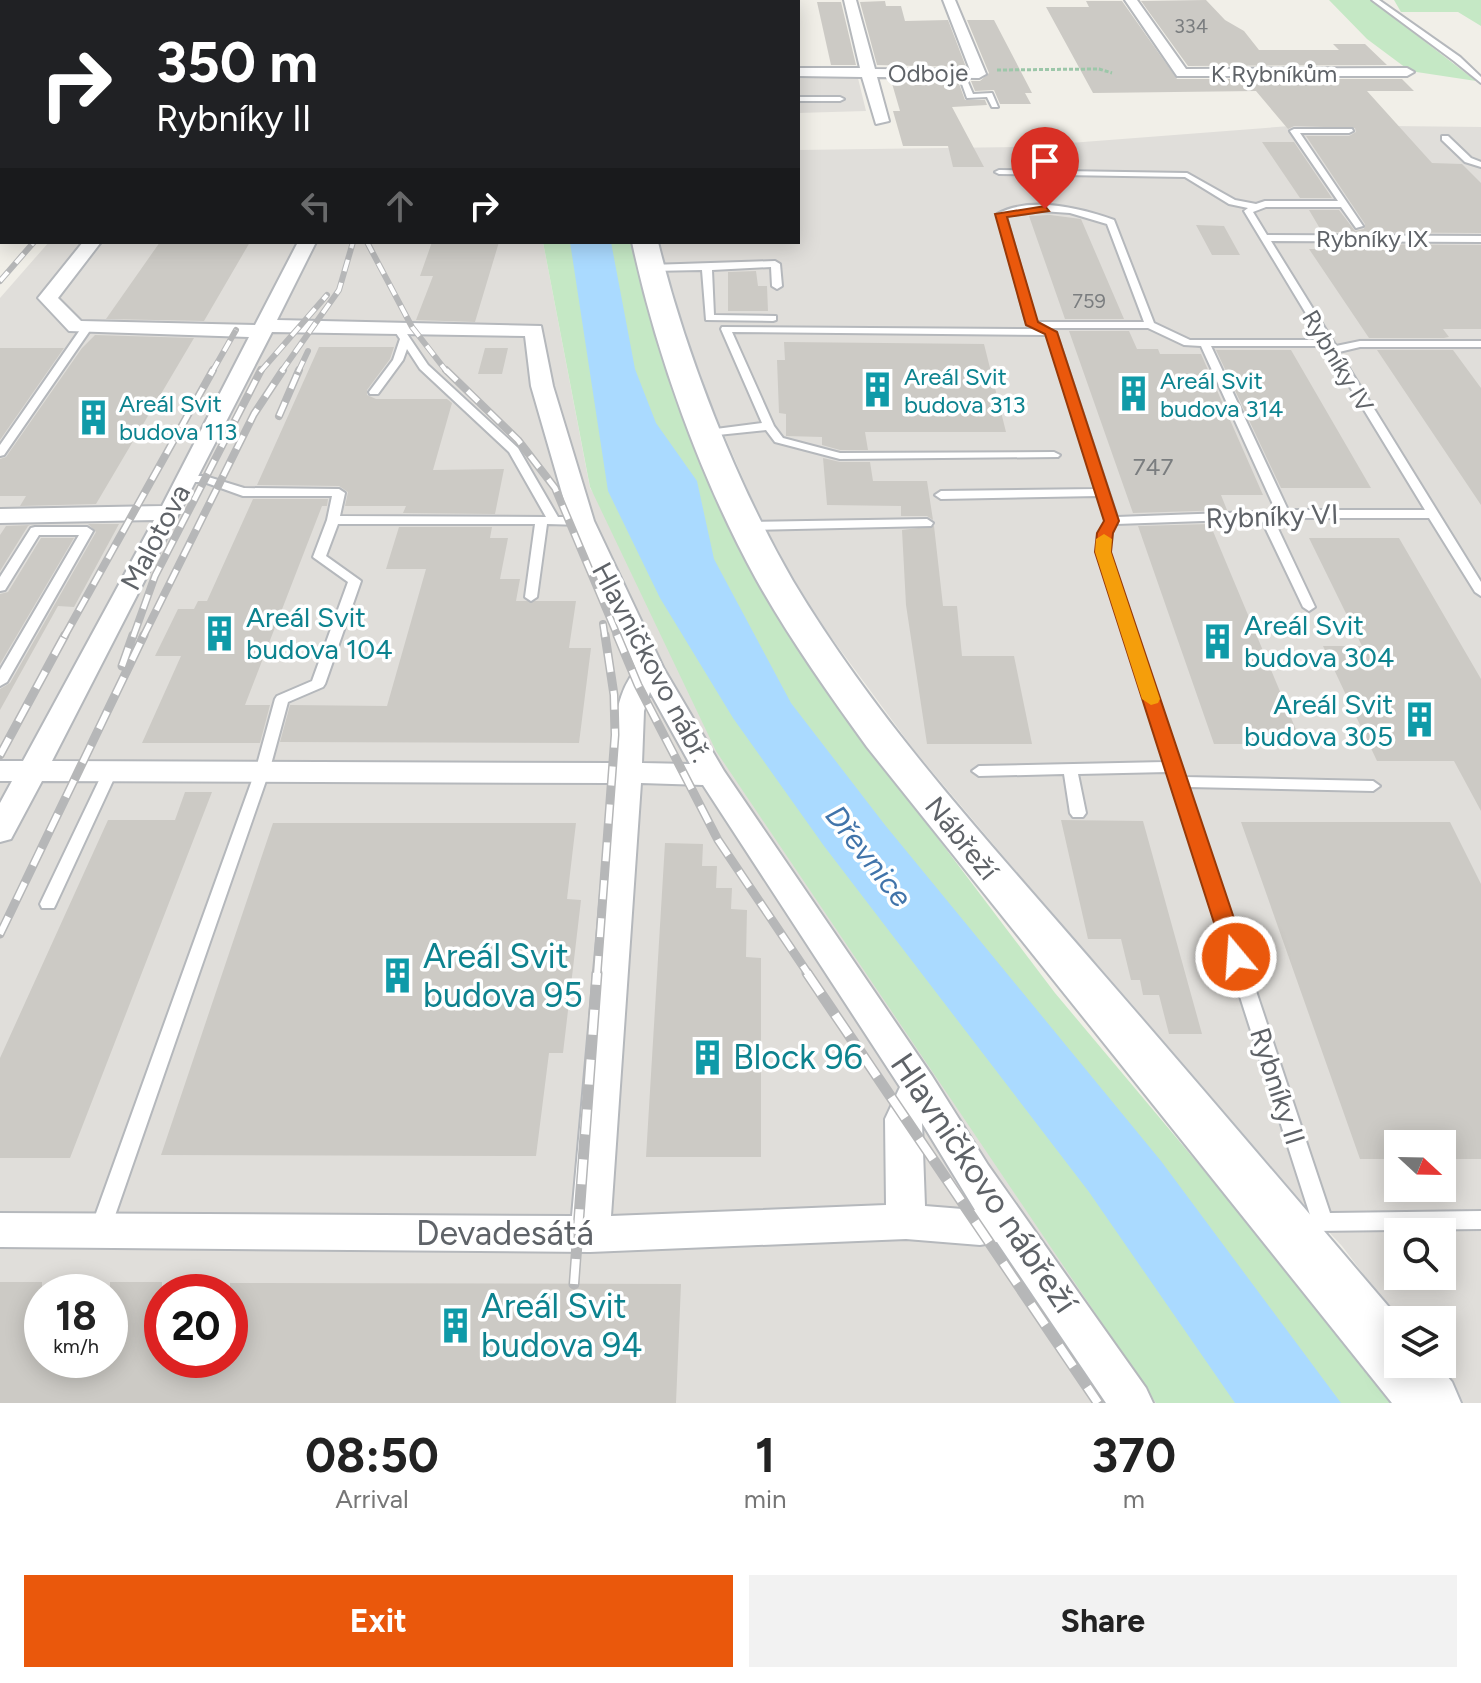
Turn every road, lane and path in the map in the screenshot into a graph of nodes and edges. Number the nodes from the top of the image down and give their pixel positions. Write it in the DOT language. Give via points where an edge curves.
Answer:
graph roads {
  1 [pos="850,0"];
  2 [pos="949,0"];
  3 [pos="1131,0"];
  4 [pos="1375,0"];
  5 [pos="980,71"];
  6 [pos="800,72"];
  7 [pos="868,72"];
  8 [pos="1407,72"];
  9 [pos="1112,73"];
  10 [pos="961,75"];
  11 [pos="1481,81"];
  12 [pos="800,99"];
  13 [pos="840,99"];
  14 [pos="995,105"];
  15 [pos="881,121"];
  16 [pos="1349,131"];
  17 [pos="1445,138"];
  18 [pos="1481,165"];
  19 [pos="999,172"];
  20 [pos="1344,204"];
  21 [pos="1256,207"];
  22 [pos="1359,226"];
  23 [pos="1263,238"];
  24 [pos="1481,239"];
  25 [pos="90,244"];
  26 [pos="306,244"];
  27 [pos="647,255"];
  28 [pos="707,267"];
  29 [pos="777,286"];
  30 [pos="773,318"];
  31 [pos="1032,325"];
  32 [pos="1150,325"];
  33 [pos="264,328"];
  34 [pos="86,329"];
  35 [pos="1051,332"];
  36 [pos="401,333"];
  37 [pos="1205,343"];
  38 [pos="1481,344"];
  39 [pos="1330,347"];
  40 [pos="374,392"];
  41 [pos="769,426"];
  42 [pos="708,433"];
  43 [pos="0,453"];
  44 [pos="1054,455"];
  45 [pos="187,479"];
  46 [pos="1101,492"];
  47 [pos="941,495"];
  48 [pos="170,513"];
  49 [pos="1432,514"];
  50 [pos="1284,515"];
  51 [pos="0,516"];
  52 [pos="1266,516"];
  53 [pos="333,520"];
  54 [pos="548,520"];
  55 [pos="582,521"];
  56 [pos="1112,521"];
  57 [pos="927,523"];
  58 [pos="748,526"];
  59 [pos="0,587"];
  60 [pos="1481,592"];
  61 [pos="531,597"];
  62 [pos="1309,607"];
  63 [pos="650,669"];
  64 [pos="0,682"];
  65 [pos="1070,769"];
  66 [pos="0,771"];
  67 [pos="979,771"];
  68 [pos="31,772"];
  69 [pos="110,772"];
  70 [pos="262,772"];
  71 [pos="628,775"];
  72 [pos="1176,775"];
  73 [pos="712,776"];
  74 [pos="1373,786"];
  75 [pos="1078,813"];
  76 [pos="0,831"];
  77 [pos="48,904"];
  78 [pos="838,963"];
  79 [pos="919,1086"];
  80 [pos="1481,1220"];
  81 [pos="906,1222"];
  82 [pos="1008,1222"];
  83 [pos="1305,1225"];
  84 [pos="0,1230"];
  85 [pos="100,1230"];
  86 [pos="590,1234"];
  87 [pos="1384,1342"];
  88 [pos="1410,1378"];
  89 [pos="1131,1403"];
  90 [pos="1430,1403"];
  1 -- 7 [label="street"];
  2 -- 5 [label="street, Odboje"];
  3 -- 8 [label="street, K Rybníkům" via="1182,73"];
  4 -- 11 [label="lane"];
  5 -- 9 [label="path"];
  5 -- 10 [label="street, Odboje"];
  6 -- 7 [label="street, Odboje"];
  7 -- 10 [label="street, Odboje"];
  7 -- 15 [label="street"];
  10 -- 14 [label="lane" via="970,96 989,95"];
  12 -- 13 [label="lane"];
  16 -- 20 [label="lane" via="1294,131"];
  17 -- 18 [label="lane"];
  19 -- 21 [label="lane" via="1187,175 1232,202"];
  20 -- 21 [label="lane"];
  20 -- 22 [label="lane"];
  21 -- 23 [label="lane, Rybníky IV" via="1248,211"];
  23 -- 24 [label="lane, Rybníky IX"];
  23 -- 39 [label="lane, Rybníky IV"];
  25 -- 34 [label="street" via="48,298 76,327"];
  26 -- 33 [label="street, Malotova"];
  27 -- 28 [label="lane"];
  27 -- 42 [label="street, Nábřeží"];
  28 -- 29 [label="lane" via="775,264"];
  28 -- 30 [label="lane" via="709,318"];
  31 -- 32 [label="lane"];
  31 -- 32 [label="lane" via="1001,214 1017,210 1083,211 1111,222"];
  31 -- 35 [label="lane"];
  32 -- 37 [label="lane" via="1188,343"];
  33 -- 34 [label="street"];
  33 -- 36 [label="street"];
  33 -- 45 [label="street, Malotova"];
  34 -- 43 [label="lane"];
  35 -- 41 [label="lane" via="726,329"];
  35 -- 46 [label="lane"];
  36 -- 40 [label="lane" via="398,360"];
  36 -- 54 [label="lane" via="424,367 514,450"];
  36 -- 55 [label="street, Hlavničkovo nábř." via="534,330 542,386"];
  37 -- 39 [label="lane"];
  37 -- 50 [label="lane"];
  38 -- 39 [label="lane"];
  39 -- 49 [label="lane, Rybníky IV"];
  41 -- 42 [label="lane"];
  41 -- 44 [label="lane" via="779,440 840,456"];
  42 -- 58 [label="street, Nábřeží"];
  45 -- 48 [label="street, Malotova"];
  45 -- 53 [label="lane" via="205,479 243,492 339,493"];
  46 -- 47 [label="lane"];
  46 -- 56 [label="lane"];
  48 -- 51 [label="street"];
  48 -- 68 [label="street, Malotova"];
  49 -- 50 [label="lane, Rybníky VI"];
  49 -- 60 [label="lane, Rybníky IV"];
  50 -- 52 [label="lane, Rybníky VI"];
  52 -- 56 [label="lane, Rybníky VI"];
  52 -- 62 [label="lane"];
  53 -- 54 [label="lane"];
  53 -- 70 [label="lane" via="319,557 355,581 318,684 282,699"];
  54 -- 55 [label="lane"];
  54 -- 61 [label="lane"];
  55 -- 63 [label="street, Hlavničkovo nábř."];
  56 -- 72 [label="lane, Rybníky II" via="1103,552"];
  57 -- 58 [label="lane"];
  58 -- 83 [label="street, Nábřeží" via="775,580 866,715 965,842"];
  59 -- 64 [label="lane" via="35,531 87,531"];
  63 -- 71 [label="street" via="630,711"];
  63 -- 73 [label="street, Hlavničkovo nábř."];
  65 -- 67 [label="lane"];
  65 -- 72 [label="lane"];
  65 -- 75 [label="lane"];
  66 -- 68 [label="street"];
  68 -- 69 [label="street"];
  68 -- 76 [label="street, Malotova"];
  69 -- 70 [label="street"];
  69 -- 77 [label="lane"];
  70 -- 71 [label="street"];
  70 -- 85 [label="lane"];
  71 -- 73 [label="street"];
  71 -- 86 [label="street"];
  72 -- 74 [label="lane"];
  72 -- 83 [label="lane, Rybníky II"];
  73 -- 78 [label="street, Hlavničkovo nábř."];
  78 -- 79 [label="street, Hlavničkovo nábřeží"];
  79 -- 81 [label="street" via="903,1119"];
  79 -- 82 [label="street, Hlavničkovo nábřeží"];
  80 -- 83 [label="lane"];
  81 -- 82 [label="street, Devadesátá" via="980,1228"];
  81 -- 86 [label="street, Devadesátá"];
  82 -- 89 [label="street, Hlavničkovo nábřeží"];
  83 -- 87 [label="street, Nábřeží"];
  84 -- 85 [label="street, Devadesátá"];
  85 -- 86 [label="street, Devadesátá"];
  88 -- 90 [label="street, Nábřeží"];
}
